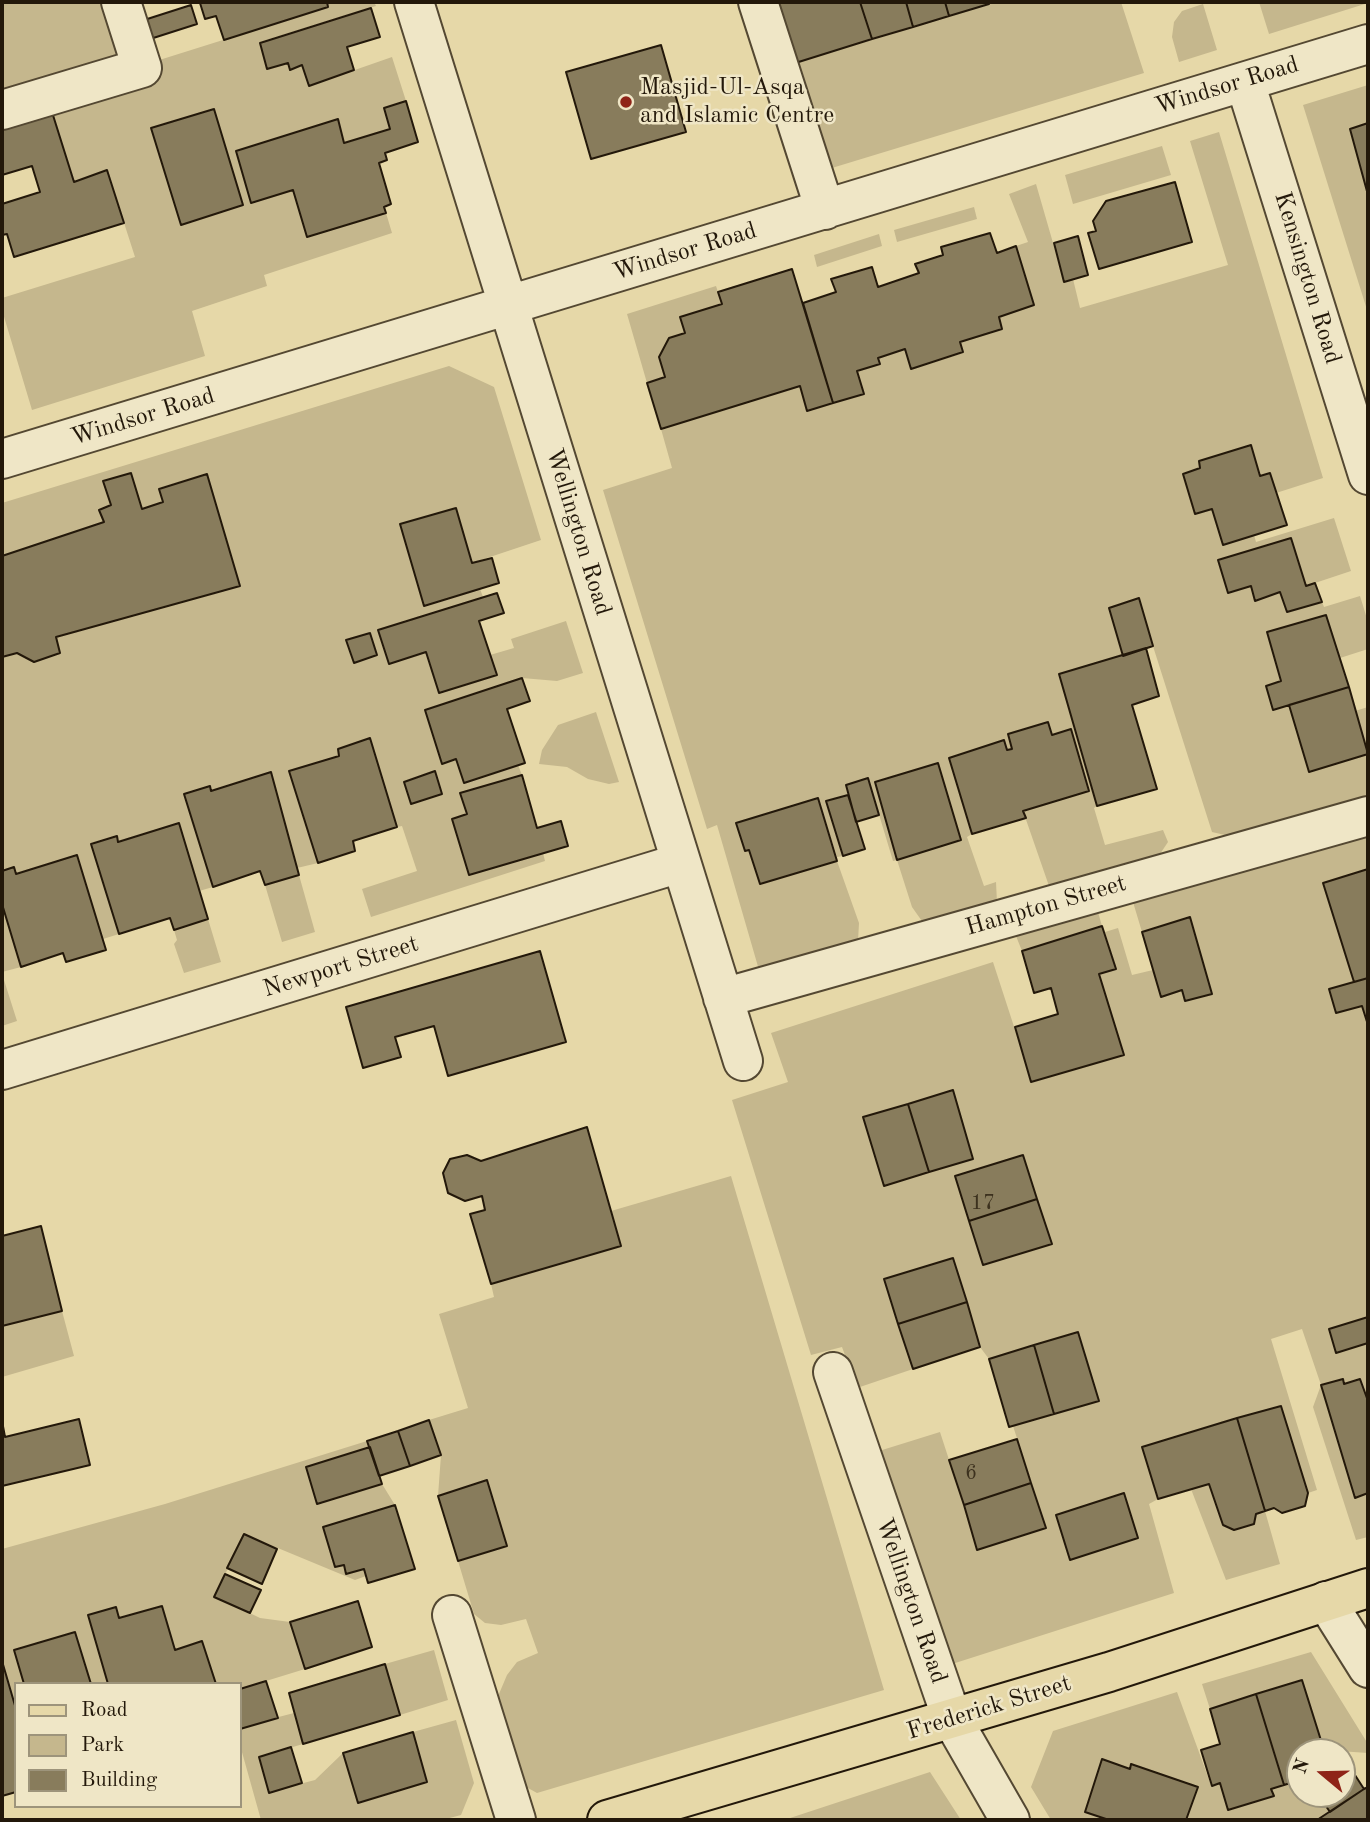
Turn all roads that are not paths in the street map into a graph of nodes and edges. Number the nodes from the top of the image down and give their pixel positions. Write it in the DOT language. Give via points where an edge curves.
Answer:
graph roads {
  1 [pos="121,2"];
  2 [pos="414,2"];
  3 [pos="758,2"];
  4 [pos="1368,44"];
  5 [pos="1245,82"];
  6 [pos="2,110"];
  7 [pos="825,210"];
  8 [pos="508,307"];
  9 [pos="2,459"];
  10 [pos="1368,475"];
  11 [pos="1368,816"];
  12 [pos="680,863"];
  13 [pos="723,998"];
  14 [pos="743,1061"];
  15 [pos="2,1070"];
  16 [pos="833,1372"];
  17 [pos="1368,1588"];
  18 [pos="1326,1601"];
  19 [pos="452,1615"];
  20 [pos="1368,1668"];
  21 [pos="951,1719"];
  22 [pos="516,1820"];
  23 [pos="607,1820"];
  24 [pos="1010,1820"];
  1 -- 6 [label="street" via="142,68"];
  2 -- 8 [label="street, Wellington Road"];
  3 -- 7 [label="street"];
  4 -- 5 [label="street, Windsor Road"];
  5 -- 7 [label="street, Windsor Road"];
  5 -- 10 [label="street, Kensington Road"];
  7 -- 8 [label="street, Windsor Road"];
  8 -- 9 [label="street, Windsor Road"];
  8 -- 12 [label="street, Wellington Road"];
  11 -- 13 [label="street, Hampton Street"];
  12 -- 13 [label="street, Wellington Road"];
  12 -- 15 [label="street, Newport Street"];
  13 -- 14 [label="street, Wellington Road"];
  16 -- 21 [label="street, Wellington Road"];
  17 -- 18 [label="main road, Frederick Street"];
  18 -- 20 [label="street"];
  18 -- 21 [label="main road, Frederick Street"];
  19 -- 22 [label="street" via="482,1657"];
  21 -- 23 [label="main road, Frederick Street"];
  21 -- 24 [label="street, Wellington Road"];
}
